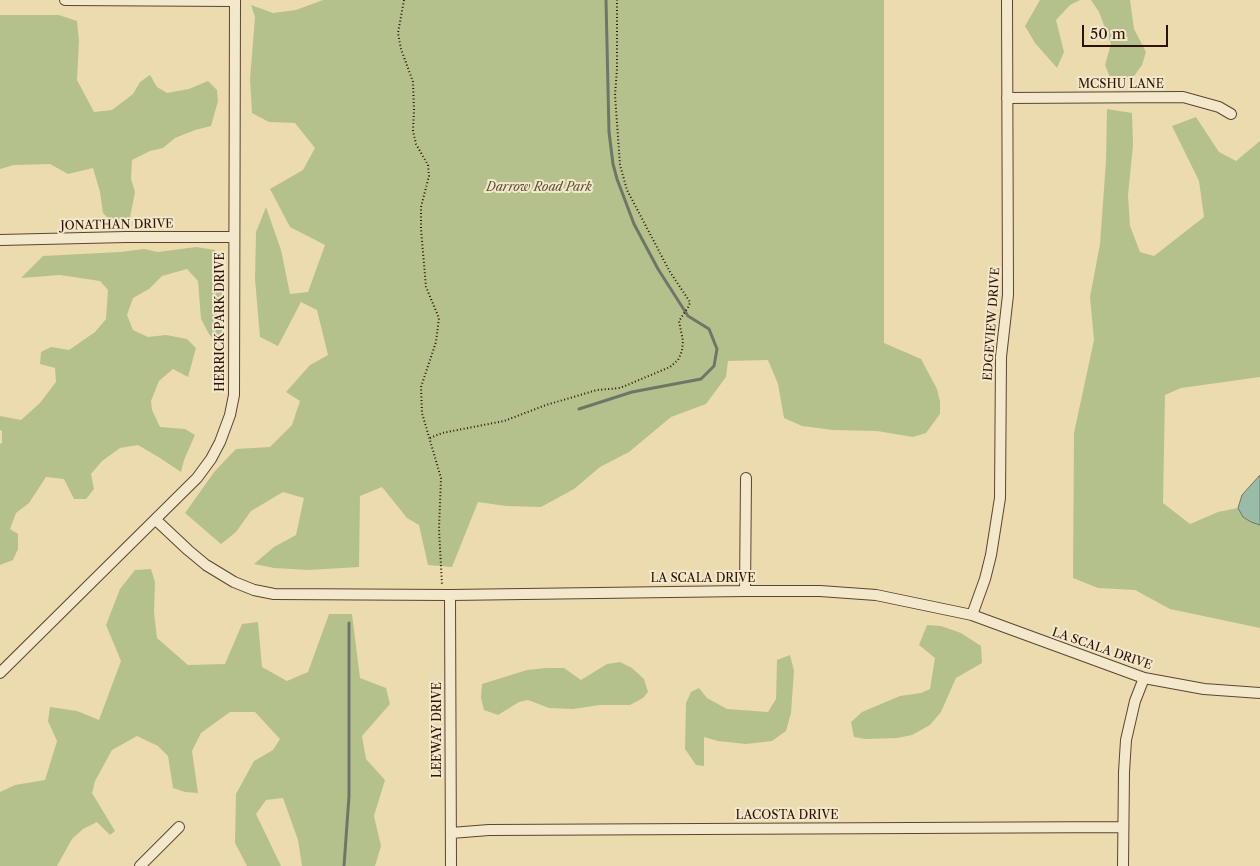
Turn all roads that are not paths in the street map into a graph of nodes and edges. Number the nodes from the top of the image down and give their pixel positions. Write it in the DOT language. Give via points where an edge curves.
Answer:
graph roads {
  1 [pos="65,0"];
  2 [pos="1007,0"];
  3 [pos="235,1"];
  4 [pos="1007,98"];
  5 [pos="1231,114"];
  6 [pos="234,237"];
  7 [pos="0,240"];
  8 [pos="746,478"];
  9 [pos="156,520"];
  10 [pos="745,591"];
  11 [pos="446,595"];
  12 [pos="972,615"];
  13 [pos="0,673"];
  14 [pos="1144,678"];
  15 [pos="1260,693"];
  16 [pos="180,827"];
  17 [pos="1122,827"];
  18 [pos="451,833"];
  19 [pos="140,866"];
  20 [pos="451,866"];
  21 [pos="1123,866"];
  1 -- 3 [label="street"];
  2 -- 4 [label="street, EDGEVIEW DRIVE"];
  3 -- 6 [label="street, HERRICK PARK DRIVE"];
  4 -- 5 [label="street, MCSHU LANE" via="1183,97 1220,106"];
  4 -- 12 [label="street, EDGEVIEW DRIVE" via="1008,295 1001,356 1000,498 991,555"];
  6 -- 7 [label="street, JONATHAN DRIVE"];
  6 -- 9 [label="street, HERRICK PARK DRIVE" via="234,395 230,415 211,459"];
  8 -- 10 [label="street"];
  9 -- 11 [label="street, LA SCALA DRIVE" via="206,565 254,590 291,595"];
  9 -- 13 [label="street, HERRICK PARK DRIVE"];
  10 -- 11 [label="street, LA SCALA DRIVE"];
  10 -- 12 [label="street, LA SCALA DRIVE" via="876,595"];
  11 -- 18 [label="street, LEEWAY DRIVE"];
  12 -- 14 [label="street, LA SCALA DRIVE"];
  14 -- 15 [label="street, LA SCALA DRIVE" via="1204,689"];
  14 -- 17 [label="street" via="1126,740"];
  16 -- 19 [label="street"];
  17 -- 18 [label="street, LACOSTA DRIVE" via="498,830"];
  17 -- 21 [label="street"];
  18 -- 20 [label="street, LEEWAY DRIVE"];
}
